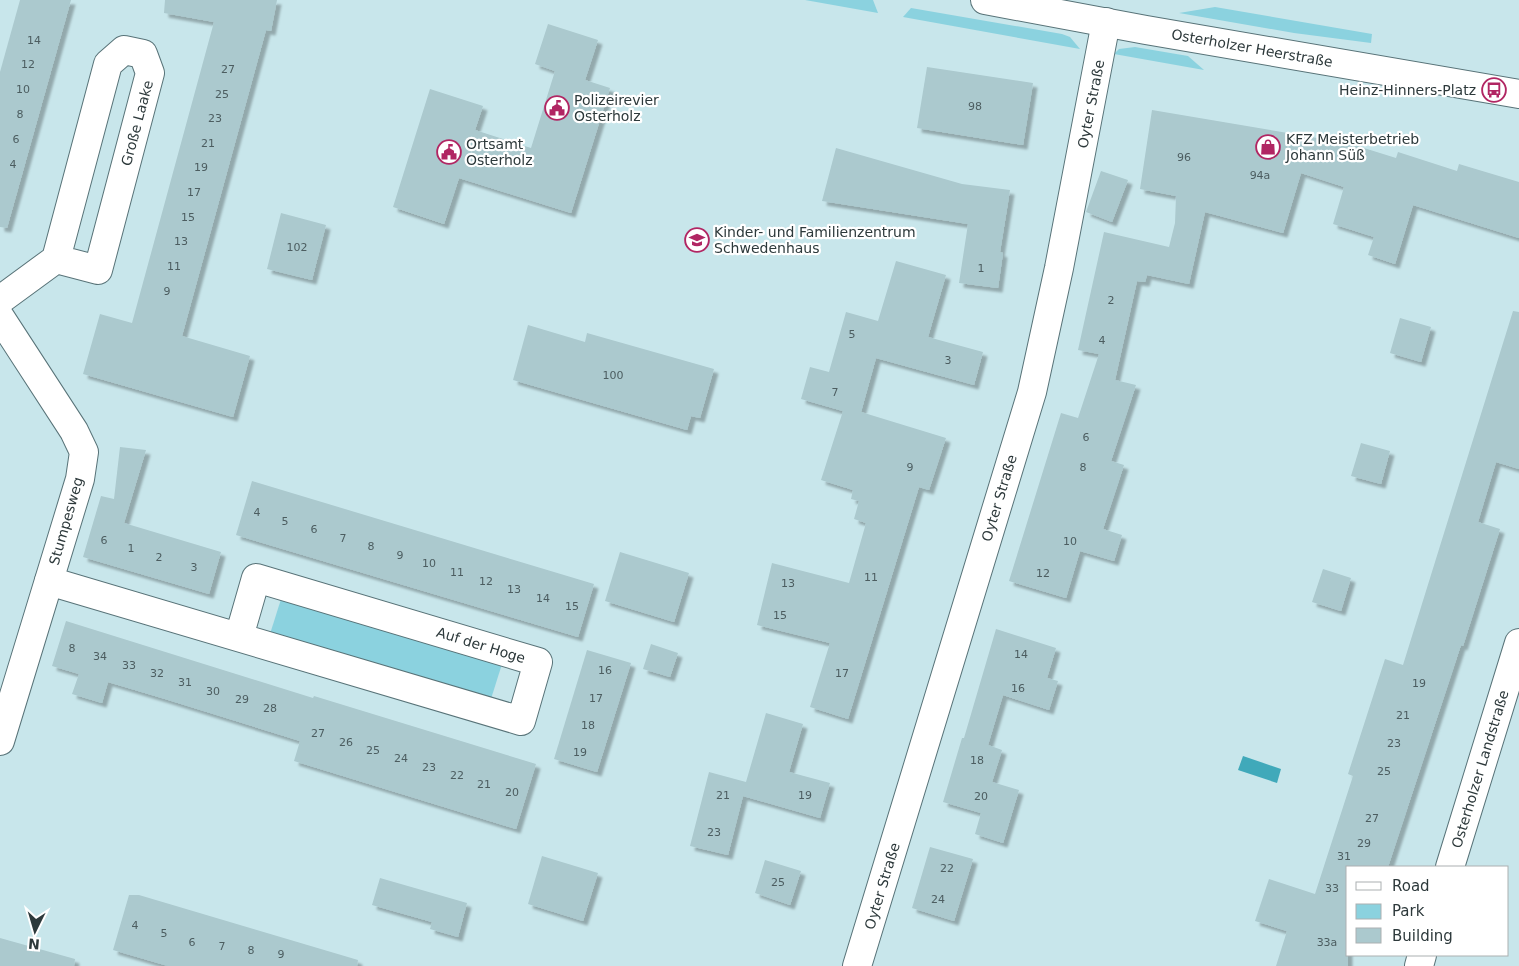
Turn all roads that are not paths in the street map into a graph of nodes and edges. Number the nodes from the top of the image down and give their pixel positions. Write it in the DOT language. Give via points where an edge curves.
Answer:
graph roads {
  1 [pos="984,0"];
  2 [pos="1106,22"];
  3 [pos="1519,94"];
  4 [pos="56,259"];
  5 [pos="0,300"];
  6 [pos="0,317"];
  7 [pos="49,581"];
  8 [pos="239,637"];
  9 [pos="1517,657"];
  10 [pos="7,692"];
  11 [pos="0,741"];
  12 [pos="1450,866"];
  13 [pos="857,966"];
  1 -- 2 [label="street, Osterholzer Heerstraße"];
  2 -- 3 [label="street, Osterholzer Heerstraße"];
  2 -- 13 [label="street, Oyter Straße" via="1032,392"];
  4 -- 4 [label="street, Große Laake" via="98,270 150,74 143,54 124,50 108,64"];
  4 -- 5 [label="street"];
  6 -- 7 [label="street, Stumpesweg" via="74,431 84,452 80,479"];
  7 -- 8 [label="street, Auf der Hoge"];
  7 -- 10 [label="street, Stumpesweg"];
  8 -- 8 [label="street, Auf der Hoge" via="520,722 538,662 256,578"];
  9 -- 12 [label="street, Osterholzer Landstraße"];
  10 -- 11 [label="street, Stumpesweg"];
}
